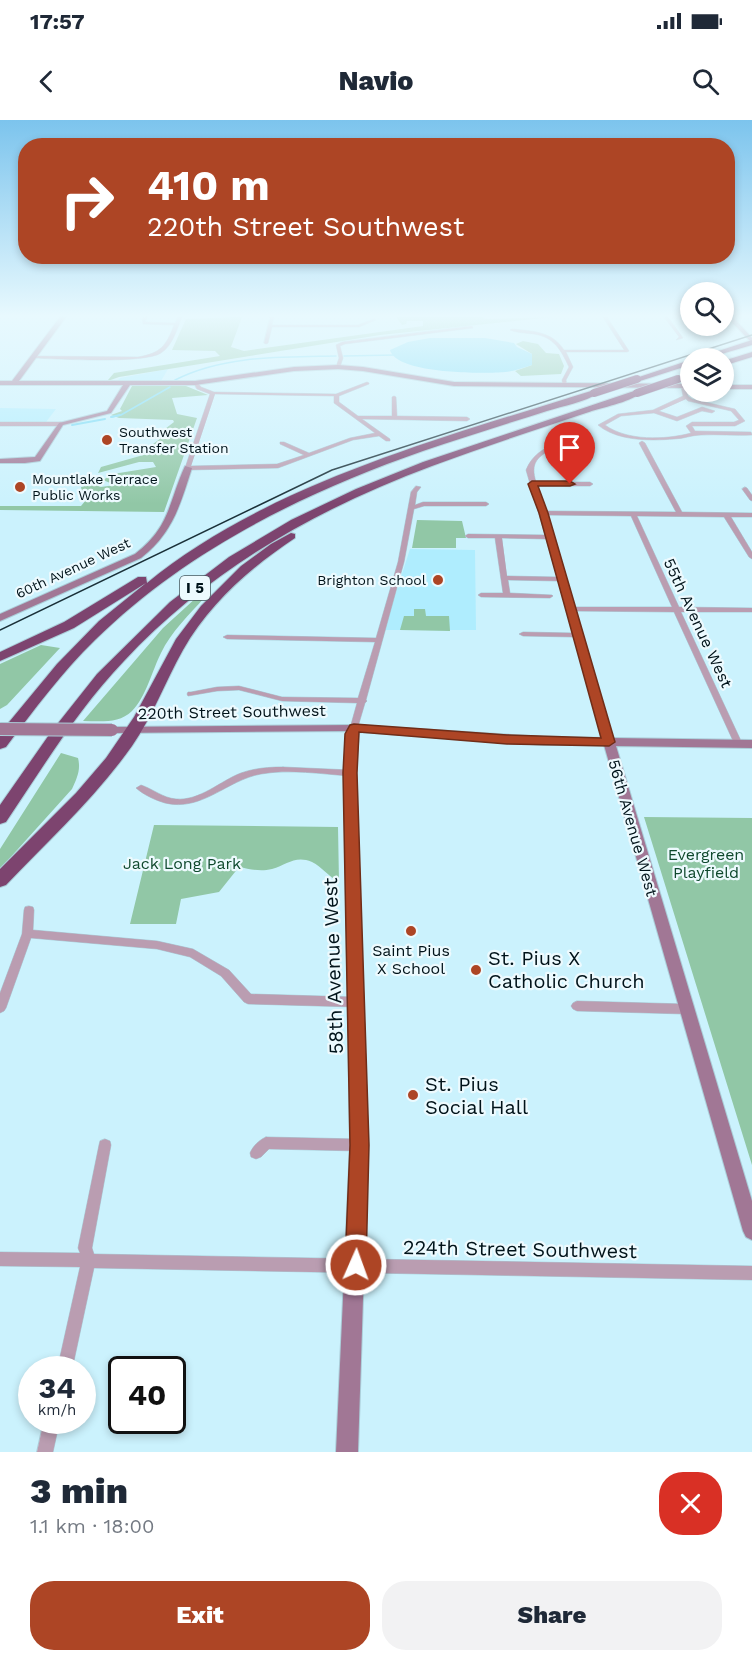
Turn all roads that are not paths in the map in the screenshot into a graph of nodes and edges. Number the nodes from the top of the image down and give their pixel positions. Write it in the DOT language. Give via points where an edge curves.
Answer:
graph roads {
  1 [pos="17,379"];
  2 [pos="222,379"];
  3 [pos="425,379"];
  4 [pos="565,379"];
  5 [pos="639,379"];
  6 [pos="0,382"];
  7 [pos="14,383"];
  8 [pos="195,383"];
  9 [pos="367,383"];
  10 [pos="127,384"];
  11 [pos="680,384"];
  12 [pos="680,385"];
  13 [pos="565,386"];
  14 [pos="734,387"];
  15 [pos="752,387"];
  16 [pos="213,393"];
  17 [pos="337,395"];
  18 [pos="397,398"];
  19 [pos="680,400"];
  20 [pos="699,402"];
  21 [pos="654,411"];
  22 [pos="356,417"];
  23 [pos="398,418"];
  24 [pos="741,418"];
  25 [pos="467,419"];
  26 [pos="0,424"];
  27 [pos="61,424"];
  28 [pos="379,434"];
  29 [pos="695,434"];
  30 [pos="751,435"];
  31 [pos="388,440"];
  32 [pos="564,442"];
  33 [pos="282,443"];
  34 [pos="642,443"];
  35 [pos="555,446"];
  36 [pos="464,451"];
  37 [pos="309,455"];
  38 [pos="576,458"];
  39 [pos="0,461"];
  40 [pos="188,468"];
  41 [pos="532,484"];
  42 [pos="590,484"];
  43 [pos="418,488"];
  44 [pos="745,489"];
  45 [pos="752,499"];
  46 [pos="486,504"];
  47 [pos="412,508"];
  48 [pos="544,513"];
  49 [pos="633,514"];
  50 [pos="680,514"];
  51 [pos="726,514"];
  52 [pos="752,515"];
  53 [pos="468,536"];
  54 [pos="498,536"];
  55 [pos="550,537"];
  56 [pos="216,540"];
  57 [pos="752,557"];
  58 [pos="504,578"];
  59 [pos="562,579"];
  60 [pos="480,595"];
  61 [pos="507,595"];
  62 [pos="550,596"];
  63 [pos="570,609"];
  64 [pos="676,610"];
  65 [pos="752,610"];
  66 [pos="0,618"];
  67 [pos="523,634"];
  68 [pos="576,635"];
  69 [pos="227,638"];
  70 [pos="378,640"];
  71 [pos="0,657"];
  72 [pos="191,694"];
  73 [pos="363,701"];
  74 [pos="354,728"];
  75 [pos="0,729"];
  76 [pos="134,730"];
  77 [pos="609,742"];
  78 [pos="738,743"];
  79 [pos="0,744"];
  80 [pos="752,744"];
  81 [pos="350,773"];
  82 [pos="141,788"];
  83 [pos="0,818"];
  84 [pos="0,880"];
  85 [pos="29,910"];
  86 [pos="27,934"];
  87 [pos="355,1002"];
  88 [pos="577,1006"];
  89 [pos="0,1008"];
  90 [pos="685,1009"];
  91 [pos="105,1145"];
  92 [pos="359,1145"];
  93 [pos="256,1153"];
  94 [pos="752,1231"];
  95 [pos="0,1259"];
  96 [pos="89,1260"];
  97 [pos="356,1265"];
  98 [pos="752,1273"];
  99 [pos="67,1356"];
  100 [pos="49,1434"];
  101 [pos="45,1452"];
  102 [pos="347,1452"];
  1 -- 7 [label="main road"];
  2 -- 8 [label="main road"];
  3 -- 13 [label="main road" via="454,384"];
  4 -- 13 [label="street"];
  5 -- 56 [label="highway, I 5, bridge" via="352,472 295,496"];
  6 -- 7 [label="main road"];
  7 -- 10 [label="main road"];
  8 -- 10 [label="main road"];
  8 -- 16 [label="street"];
  9 -- 17 [label="street"];
  10 -- 27 [label="main road" via="110,412"];
  11 -- 13 [label="main road"];
  12 -- 36 [label="highway, I 5, bridge" via="637,393"];
  14 -- 15 [label="main road"];
  16 -- 17 [label="street"];
  16 -- 40 [label="street, 60th Avenue West"];
  17 -- 22 [label="street" via="336,402"];
  18 -- 23 [label="street"];
  19 -- 21 [label="street"];
  20 -- 24 [label="street" via="733,410"];
  21 -- 24 [label="street" via="661,418 677,419 702,409"];
  21 -- 29 [label="street" via="620,415 601,425 606,430 638,438 685,438"];
  22 -- 23 [label="street"];
  22 -- 28 [label="street"];
  23 -- 25 [label="street"];
  24 -- 29 [label="street" via="741,423 735,424 688,426"];
  26 -- 27 [label="street"];
  27 -- 39 [label="main road" via="37,459"];
  28 -- 31 [label="street"];
  28 -- 37 [label="street"];
  29 -- 30 [label="street"];
  32 -- 35 [label="street"];
  33 -- 37 [label="street"];
  34 -- 50 [label="street"];
  35 -- 38 [label="street"];
  35 -- 41 [label="street" via="532,461"];
  36 -- 76 [label="highway" via="345,504 245,569 201,613 183,639"];
  36 -- 83 [label="highway, I 5" via="320,508 236,557 184,596 92,688"];
  37 -- 40 [label="street" via="272,467"];
  40 -- 66 [label="main road, 60th Avenue West" via="167,527 150,547"];
  41 -- 42 [label="street"];
  41 -- 48 [label="street, 56th Avenue West"];
  43 -- 47 [label="street, 58th Avenue West"];
  44 -- 45 [label="street"];
  46 -- 47 [label="street" via="423,504"];
  47 -- 70 [label="street, 58th Avenue West"];
  48 -- 49 [label="street"];
  48 -- 55 [label="street, 56th Avenue West"];
  49 -- 50 [label="street"];
  49 -- 64 [label="street, 55th Avenue West"];
  50 -- 51 [label="street"];
  51 -- 52 [label="street"];
  51 -- 57 [label="street"];
  53 -- 54 [label="street"];
  54 -- 55 [label="street"];
  54 -- 58 [label="street"];
  55 -- 59 [label="street, 56th Avenue West"];
  56 -- 71 [label="highway" via="193,548 69,625"];
  56 -- 79 [label="highway, I 5" via="147,587 102,625 47,683"];
  58 -- 59 [label="street"];
  58 -- 61 [label="street"];
  59 -- 63 [label="street, 56th Avenue West"];
  60 -- 61 [label="street"];
  61 -- 62 [label="street"];
  63 -- 64 [label="street"];
  63 -- 68 [label="street, 56th Avenue West"];
  64 -- 65 [label="street"];
  64 -- 78 [label="street, 55th Avenue West"];
  67 -- 68 [label="street"];
  68 -- 77 [label="street, 56th Avenue West"];
  69 -- 70 [label="street"];
  70 -- 73 [label="street, 58th Avenue West"];
  72 -- 73 [label="street" via="239,688 282,699"];
  73 -- 74 [label="street, 58th Avenue West"];
  74 -- 76 [label="main road, 220th Street Southwest"];
  74 -- 77 [label="main road, 220th Street Southwest" via="507,740"];
  74 -- 81 [label="main road, 58th Avenue West"];
  75 -- 76 [label="main road, 220th Street Southwest, bridge"];
  76 -- 84 [label="highway" via="94,784"];
  77 -- 78 [label="main road, 220th Street Southwest"];
  77 -- 90 [label="main road, 56th Avenue West"];
  78 -- 80 [label="main road, 220th Street Southwest"];
  81 -- 82 [label="street" via="261,771 240,777 192,802 172,802"];
  81 -- 87 [label="main road, 58th Avenue West"];
  85 -- 86 [label="street"];
  86 -- 87 [label="street" via="157,945 193,953 225,973 248,999"];
  86 -- 89 [label="street"];
  87 -- 92 [label="main road, 58th Avenue West"];
  88 -- 90 [label="street"];
  90 -- 94 [label="main road, 56th Avenue West"];
  91 -- 96 [label="street" via="85,1248"];
  92 -- 93 [label="street" via="266,1143"];
  92 -- 97 [label="main road, 58th Avenue West"];
  95 -- 96 [label="street, 224th Street Southwest"];
  96 -- 97 [label="street, 224th Street Southwest"];
  96 -- 99 [label="street"];
  97 -- 98 [label="street, 224th Street Southwest"];
  97 -- 102 [label="main road, 58th Avenue West"];
  100 -- 101 [label="street"];
}
